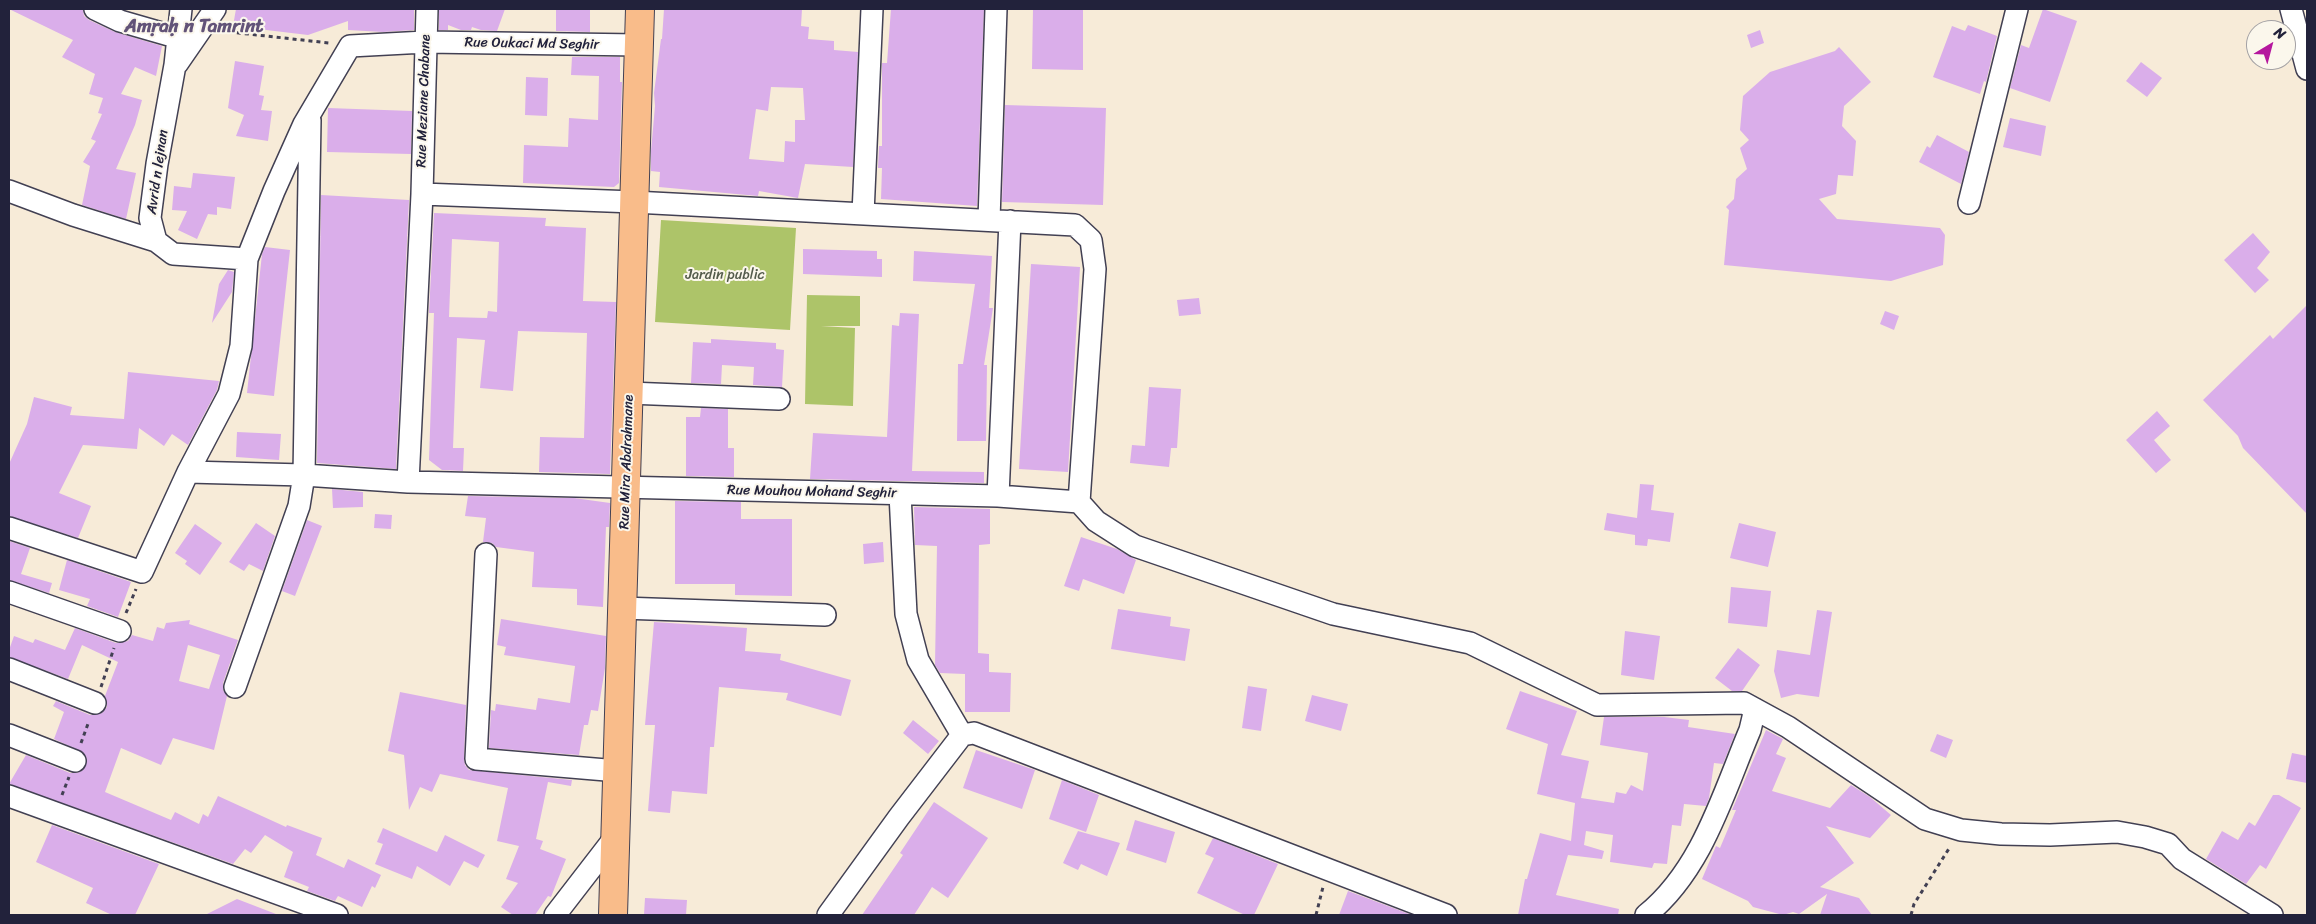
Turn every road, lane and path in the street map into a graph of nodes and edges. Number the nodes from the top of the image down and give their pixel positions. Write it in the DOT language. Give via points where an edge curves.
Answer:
graph roads {
  1 [pos="95,9"];
  2 [pos="182,9"];
  3 [pos="215,9"];
  4 [pos="427,9"];
  5 [pos="640,9"];
  6 [pos="872,9"];
  7 [pos="996,9"];
  8 [pos="2017,9"];
  9 [pos="2272,9"];
  10 [pos="2292,16"];
  11 [pos="203,28"];
  12 [pos="179,38"];
  13 [pos="425,42"];
  14 [pos="639,45"];
  15 [pos="350,46"];
  16 [pos="175,65"];
  17 [pos="2307,69"];
  18 [pos="310,114"];
  19 [pos="9,191"];
  20 [pos="422,194"];
  21 [pos="634,202"];
  22 [pos="1970,203"];
  23 [pos="863,214"];
  24 [pos="1000,220"];
  25 [pos="156,241"];
  26 [pos="247,259"];
  27 [pos="629,393"];
  28 [pos="778,399"];
  29 [pos="188,472"];
  30 [pos="304,475"];
  31 [pos="408,482"];
  32 [pos="626,488"];
  33 [pos="900,494"];
  34 [pos="998,496"];
  35 [pos="1079,502"];
  36 [pos="9,528"];
  37 [pos="486,554"];
  38 [pos="9,592"];
  39 [pos="622,608"];
  40 [pos="826,615"];
  41 [pos="120,631"];
  42 [pos="9,669"];
  43 [pos="235,688"];
  44 [pos="95,703"];
  45 [pos="1755,709"];
  46 [pos="9,735"];
  47 [pos="962,736"];
  48 [pos="75,761"];
  49 [pos="618,772"];
  50 [pos="9,796"];
  51 [pos="1961,830"];
  52 [pos="616,836"];
  53 [pos="1327,870"];
  54 [pos="337,915"];
  55 [pos="555,915"];
  56 [pos="613,915"];
  57 [pos="828,915"];
  58 [pos="1316,915"];
  59 [pos="1446,915"];
  60 [pos="1646,915"];
  61 [pos="1911,915"];
  62 [pos="2272,915"];
  1 -- 12 [label="street" via="120,21"];
  2 -- 12 [label="street, Avrid n lejnan"];
  3 -- 11 [label="street"];
  4 -- 13 [label="street, Rue Meziane Chabane"];
  5 -- 14 [label="main road, Rue Mira Abdrahmane"];
  6 -- 23 [label="street"];
  7 -- 24 [label="street"];
  8 -- 22 [label="street"];
  9 -- 10 [label="street"];
  10 -- 17 [label="street"];
  11 -- 15 [label="path"];
  11 -- 16 [label="street"];
  12 -- 16 [label="street, Avrid n lejnan"];
  13 -- 14 [label="street, Rue Oukaci Md Seghir"];
  13 -- 15 [label="street, Rue Oukaci Md Seghir"];
  13 -- 20 [label="street, Rue Meziane Chabane"];
  14 -- 21 [label="main road, Rue Mira Abdrahmane"];
  15 -- 18 [label="street"];
  16 -- 25 [label="street, Avrid n lejnan" via="150,218"];
  18 -- 26 [label="street"];
  18 -- 30 [label="street"];
  19 -- 25 [label="street" via="73,216"];
  20 -- 21 [label="street"];
  20 -- 31 [label="street, Rue Meziane Chabane"];
  21 -- 23 [label="street"];
  21 -- 27 [label="main road, Rue Mira Abdrahmane"];
  23 -- 24 [label="street"];
  24 -- 34 [label="street"];
  24 -- 35 [label="street" via="1075,225 1091,240 1095,268"];
  25 -- 26 [label="street" via="173,254"];
  26 -- 29 [label="street" via="241,346 229,394"];
  27 -- 28 [label="street"];
  27 -- 32 [label="main road, Rue Mira Abdrahmane"];
  29 -- 30 [label="street, Rue Mouhou Mohand Seghir"];
  29 -- 36 [label="street" via="142,572"];
  30 -- 31 [label="street, Rue Mouhou Mohand Seghir"];
  30 -- 43 [label="street" via="299,506"];
  31 -- 32 [label="street, Rue Mouhou Mohand Seghir"];
  32 -- 33 [label="street, Rue Mouhou Mohand Seghir"];
  32 -- 39 [label="main road, Rue Mira Abdrahmane"];
  33 -- 34 [label="street, Rue Mouhou Mohand Seghir"];
  33 -- 47 [label="street" via="906,614 918,660"];
  34 -- 35 [label="street, Rue Mouhou Mohand Seghir"];
  35 -- 45 [label="street" via="1096,521 1135,546 1333,614 1470,643 1597,705 1744,703"];
  37 -- 49 [label="street" via="476,759"];
  38 -- 41 [label="street"];
  39 -- 40 [label="street"];
  39 -- 49 [label="main road, Rue Mira Abdrahmane"];
  42 -- 44 [label="street"];
  45 -- 51 [label="street" via="1788,727 1925,819"];
  45 -- 60 [label="street" via="1750,730 1698,854 1661,903"];
  46 -- 48 [label="street"];
  47 -- 53 [label="street" via="974,733"];
  47 -- 57 [label="street" via="898,817"];
  49 -- 52 [label="main road, Rue Mira Abdrahmane"];
  50 -- 54 [label="street"];
  51 -- 61 [label="path" via="1914,904"];
  51 -- 62 [label="street" via="2040,835 2117,832 2145,837 2168,844 2182,859"];
  52 -- 55 [label="street"];
  52 -- 56 [label="main road, Rue Mira Abdrahmane"];
  53 -- 58 [label="path"];
  53 -- 59 [label="street"];
}
